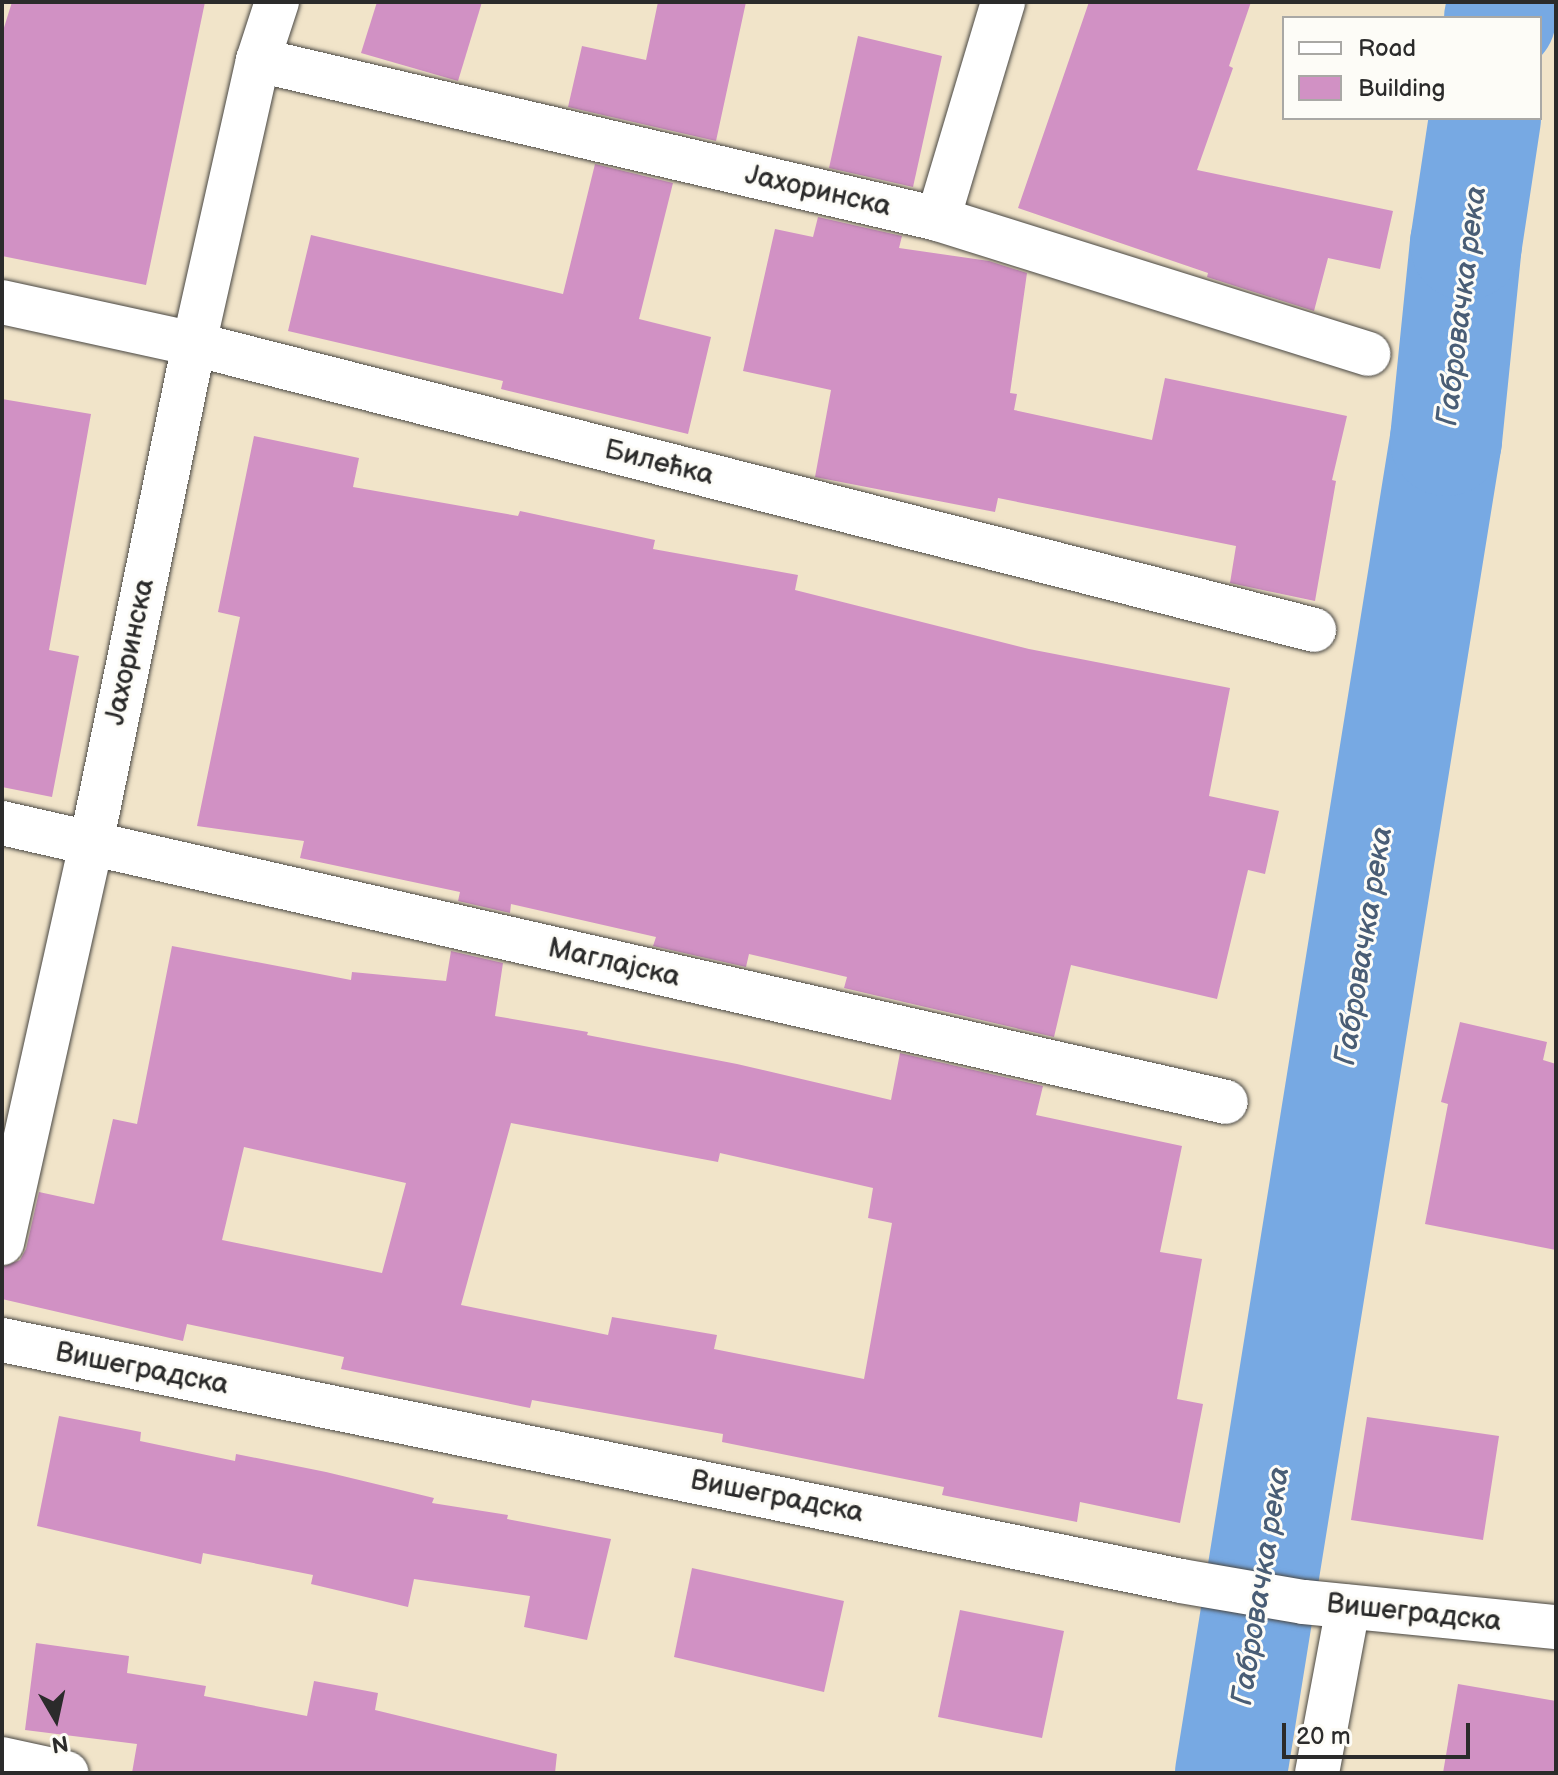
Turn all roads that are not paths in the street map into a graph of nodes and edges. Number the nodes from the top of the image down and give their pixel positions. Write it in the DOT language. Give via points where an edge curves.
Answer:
graph roads {
  1 [pos="277,2"];
  2 [pos="1003,2"];
  3 [pos="258,60"];
  4 [pos="938,219"];
  5 [pos="2,302"];
  6 [pos="194,344"];
  7 [pos="1368,354"];
  8 [pos="1314,630"];
  9 [pos="2,823"];
  10 [pos="91,844"];
  11 [pos="1226,1102"];
  12 [pos="2,1243"];
  13 [pos="2,1340"];
  14 [pos="1348,1607"];
  15 [pos="1556,1627"];
  16 [pos="2,1759"];
  17 [pos="66,1773"];
  18 [pos="1317,1773"];
  1 -- 3 [label="street, Јахоринска"];
  2 -- 4 [label="street"];
  3 -- 4 [label="street, Јахоринска"];
  3 -- 6 [label="street, Јахоринска"];
  4 -- 7 [label="street, Јахоринска"];
  5 -- 6 [label="street, Билећка"];
  6 -- 8 [label="street, Билећка"];
  6 -- 10 [label="street, Јахоринска"];
  9 -- 10 [label="street, Маглајска"];
  10 -- 11 [label="street, Маглајска"];
  10 -- 12 [label="street, Јахоринска"];
  13 -- 14 [label="street, Вишеградска" via="1181,1581"];
  14 -- 15 [label="street, Вишеградска"];
  14 -- 18 [label="street"];
  16 -- 17 [label="street"];
}
